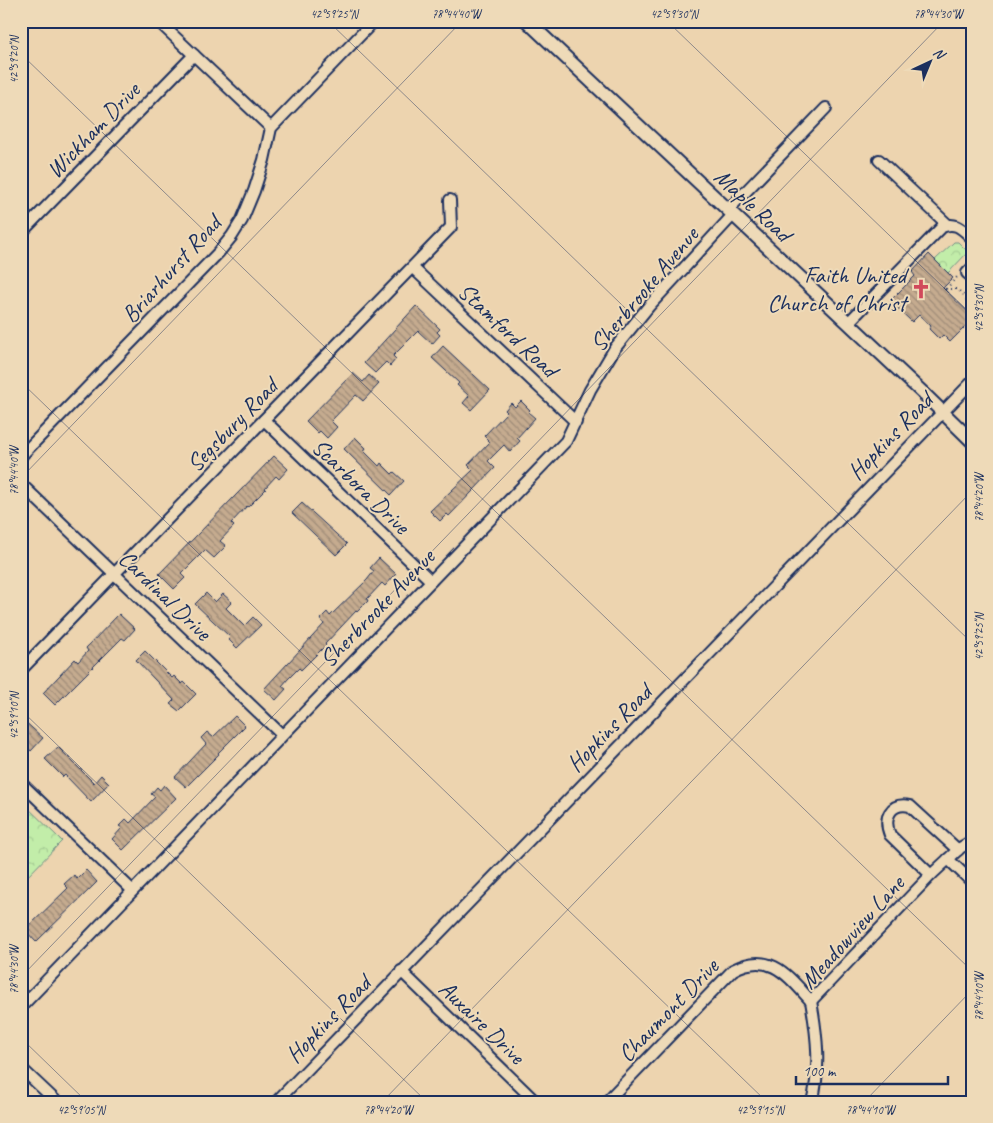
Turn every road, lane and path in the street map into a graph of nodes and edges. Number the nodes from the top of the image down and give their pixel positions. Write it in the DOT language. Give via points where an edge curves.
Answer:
graph roads {
  1 [pos="158,21"];
  2 [pos="374,21"];
  3 [pos="527,21"];
  4 [pos="194,55"];
  5 [pos="826,108"];
  6 [pos="271,128"];
  7 [pos="879,160"];
  8 [pos="450,200"];
  9 [pos="731,213"];
  10 [pos="948,225"];
  11 [pos="21,232"];
  12 [pos="972,238"];
  13 [pos="413,268"];
  14 [pos="972,268"];
  15 [pos="960,275"];
  16 [pos="972,277"];
  17 [pos="972,295"];
  18 [pos="848,323"];
  19 [pos="972,382"];
  20 [pos="942,411"];
  21 [pos="264,420"];
  22 [pos="576,422"];
  23 [pos="972,441"];
  24 [pos="21,456"];
  25 [pos="21,484"];
  26 [pos="115,574"];
  27 [pos="431,581"];
  28 [pos="21,670"];
  29 [pos="282,735"];
  30 [pos="21,783"];
  31 [pos="972,841"];
  32 [pos="958,850"];
  33 [pos="948,859"];
  34 [pos="931,875"];
  35 [pos="972,882"];
  36 [pos="132,890"];
  37 [pos="401,971"];
  38 [pos="811,1001"];
  39 [pos="21,1007"];
  40 [pos="21,1068"];
  41 [pos="57,1102"];
  42 [pos="276,1102"];
  43 [pos="536,1102"];
  44 [pos="606,1102"];
  45 [pos="812,1102"];
  1 -- 4 [label="street"];
  2 -- 6 [label="street"];
  3 -- 9 [label="main road, Maple Road"];
  4 -- 6 [label="street"];
  4 -- 11 [label="street, Wickham Drive"];
  5 -- 9 [label="street, Sherbrooke Avenue"];
  6 -- 24 [label="street, Briarhurst Road" via="254,191 232,236"];
  7 -- 10 [label="street"];
  8 -- 13 [label="street, Segsbury Road" via="451,228"];
  9 -- 18 [label="main road, Maple Road"];
  9 -- 22 [label="street, Sherbrooke Avenue" via="615,348 590,390"];
  10 -- 12 [label="street" via="961,228"];
  10 -- 18 [label="street" via="942,227"];
  13 -- 21 [label="street, Segsbury Road"];
  13 -- 22 [label="street, Stamford Road"];
  14 -- 16 [label="street" via="967,273"];
  15 -- 17 [label="path" via="945,289 957,288 967,300"];
  18 -- 20 [label="main road, Maple Road"];
  19 -- 20 [label="street, Hopkins Road"];
  20 -- 23 [label="main road, Maple Road"];
  20 -- 37 [label="street, Hopkins Road"];
  21 -- 26 [label="street, Segsbury Road"];
  21 -- 27 [label="street, Scarbora Drive"];
  22 -- 27 [label="street, Sherbrooke Avenue" via="566,441"];
  25 -- 26 [label="street, Cardinal Drive"];
  26 -- 28 [label="street, Segsbury Road"];
  26 -- 29 [label="street, Cardinal Drive"];
  27 -- 29 [label="street, Sherbrooke Avenue"];
  29 -- 36 [label="street, Sherbrooke Avenue"];
  30 -- 36 [label="street"];
  31 -- 32 [label="street, Meadowview Lane"];
  32 -- 33 [label="street, Meadowview Lane"];
  32 -- 34 [label="street" via="910,806 901,804 892,809 886,827 890,834"];
  33 -- 34 [label="street, Meadowview Lane"];
  33 -- 35 [label="street"];
  34 -- 38 [label="street, Meadowview Lane"];
  36 -- 39 [label="street, Sherbrooke Avenue"];
  37 -- 42 [label="street, Hopkins Road"];
  37 -- 43 [label="street, Auxaire Drive"];
  38 -- 44 [label="street, Chaumont Drive" via="778,968 762,963 742,965"];
  38 -- 45 [label="street, Meadowview Lane" via="818,1051"];
  40 -- 41 [label="street"];
}
